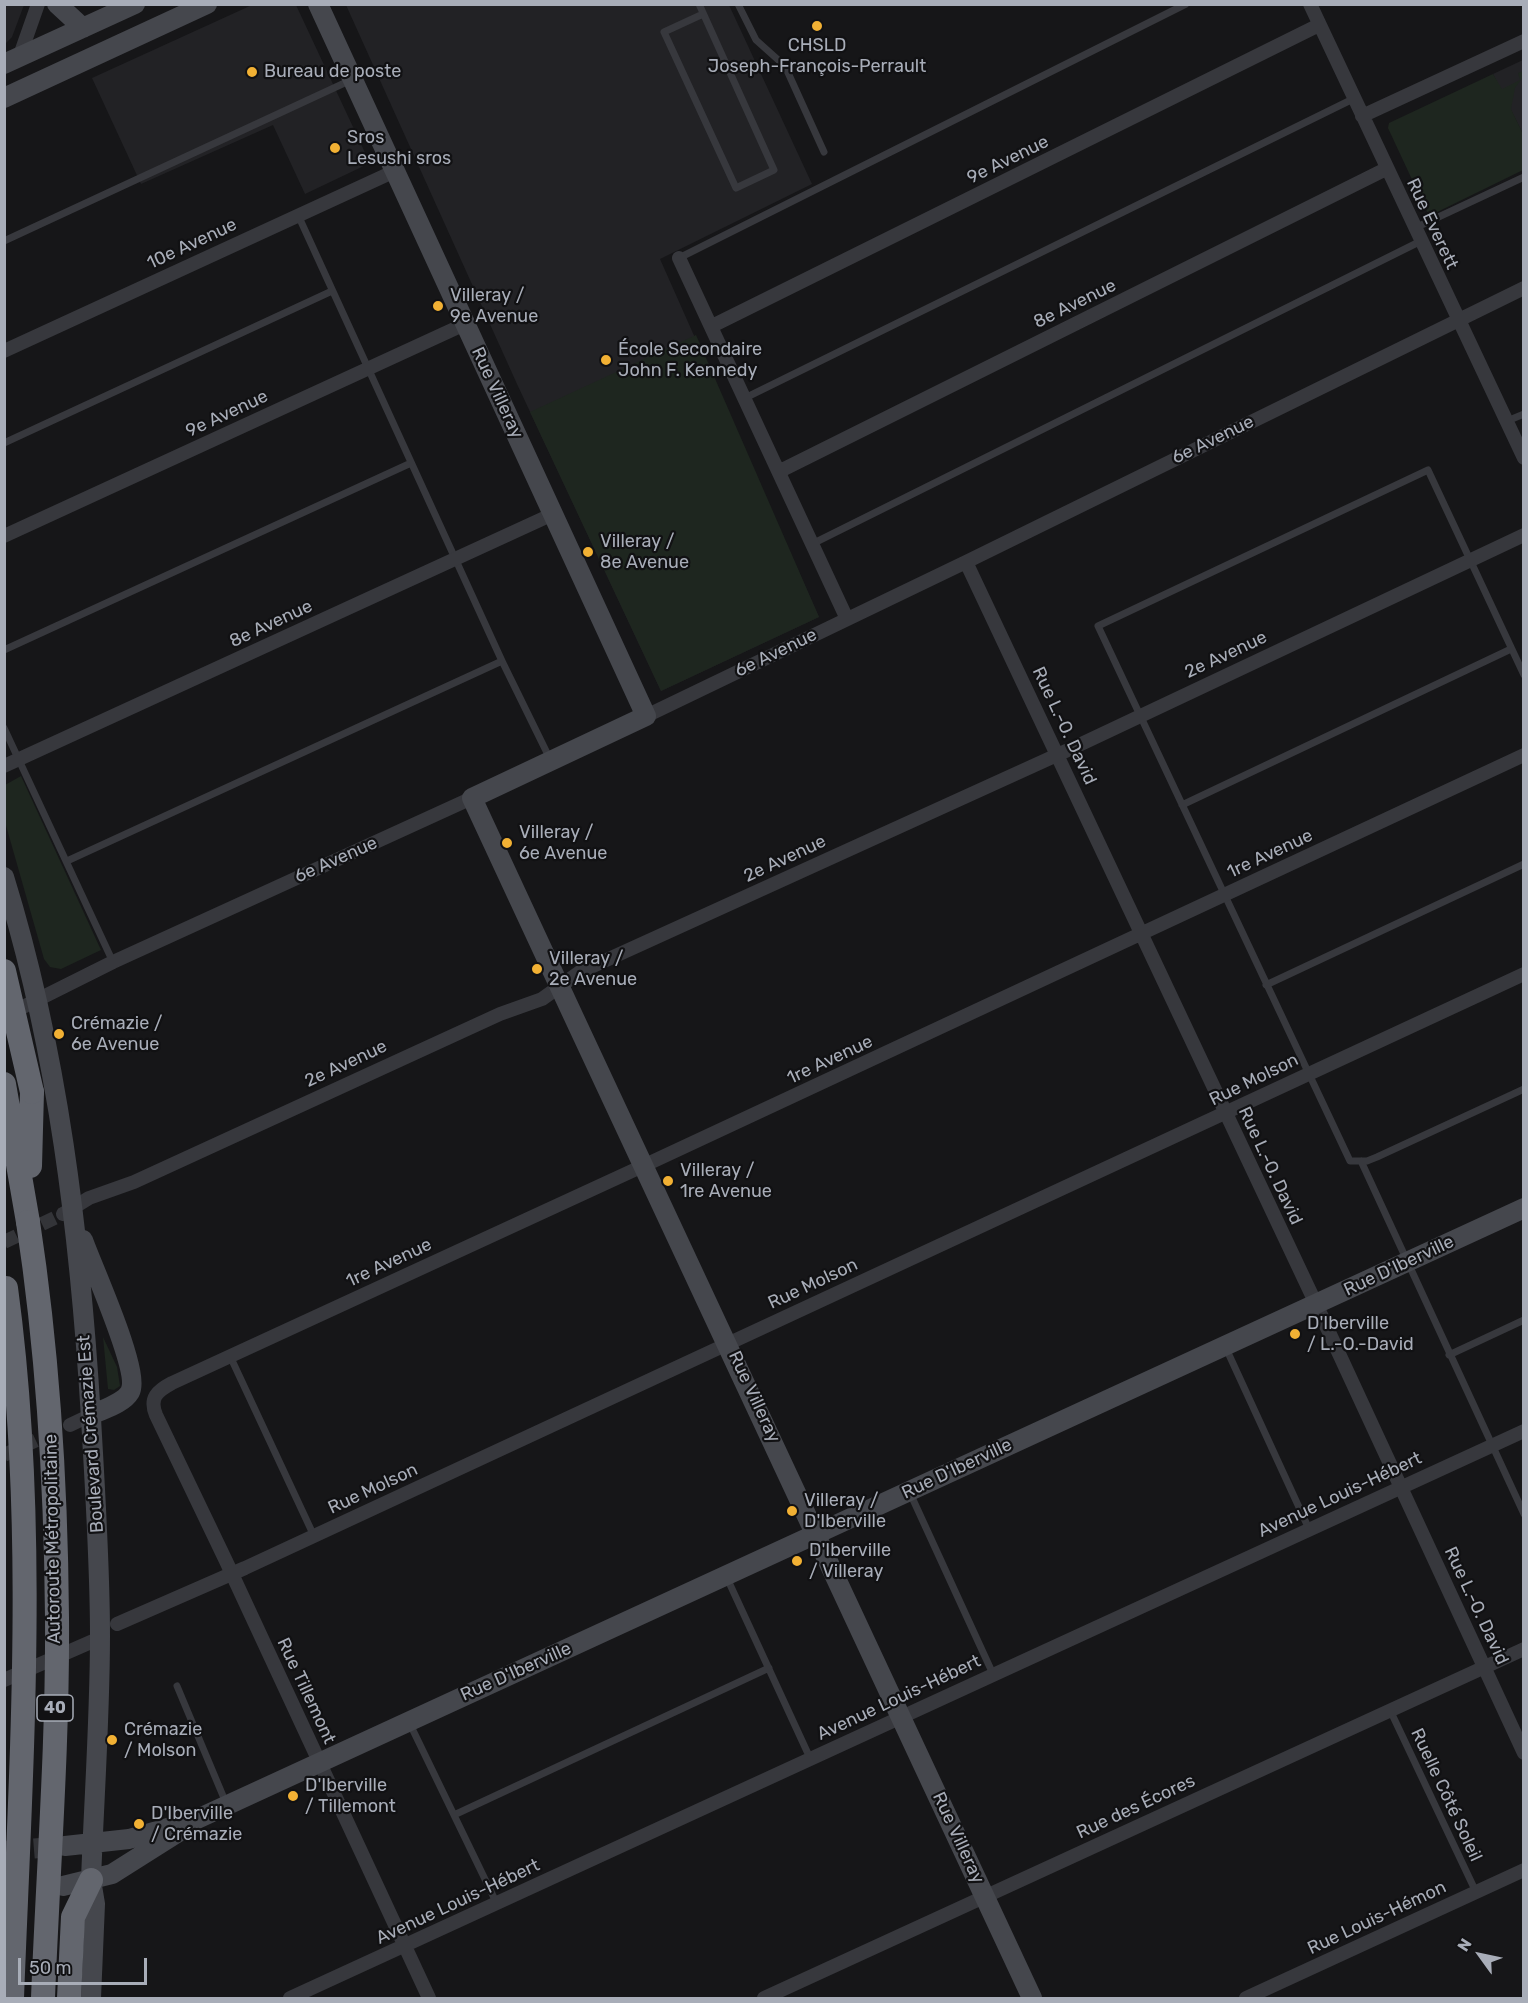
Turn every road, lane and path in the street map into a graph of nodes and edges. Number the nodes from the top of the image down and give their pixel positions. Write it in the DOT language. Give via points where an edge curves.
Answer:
graph roads {
  1 [pos="38,4"];
  2 [pos="57,4"];
  3 [pos="135,4"];
  4 [pos="207,4"];
  5 [pos="318,4"];
  6 [pos="699,4"];
  7 [pos="738,4"];
  8 [pos="1185,4"];
  9 [pos="1310,4"];
  10 [pos="703,14"];
  11 [pos="1320,25"];
  12 [pos="83,28"];
  13 [pos="1524,41"];
  14 [pos="12,61"];
  15 [pos="353,79"];
  16 [pos="4,98"];
  17 [pos="1354,98"];
  18 [pos="1362,116"];
  19 [pos="824,152"];
  20 [pos="1386,169"];
  21 [pos="395,171"];
  22 [pos="1524,177"];
  23 [pos="298,215"];
  24 [pos="1418,234"];
  25 [pos="4,241"];
  26 [pos="679,258"];
  27 [pos="1524,288"];
  28 [pos="332,291"];
  29 [pos="1458,319"];
  30 [pos="465,324"];
  31 [pos="712,326"];
  32 [pos="4,351"];
  33 [pos="368,369"];
  34 [pos="745,398"];
  35 [pos="1524,414"];
  36 [pos="1507,421"];
  37 [pos="4,442"];
  38 [pos="1524,458"];
  39 [pos="411,463"];
  40 [pos="780,471"];
  41 [pos="553,513"];
  42 [pos="1524,535"];
  43 [pos="4,536"];
  44 [pos="812,544"];
  45 [pos="456,559"];
  46 [pos="1469,560"];
  47 [pos="966,562"];
  48 [pos="847,619"];
  49 [pos="1511,649"];
  50 [pos="4,650"];
  51 [pos="502,661"];
  52 [pos="1524,675"];
  53 [pos="1139,715"];
  54 [pos="646,716"];
  55 [pos="4,728"];
  56 [pos="1057,754"];
  57 [pos="1524,755"];
  58 [pos="19,759"];
  59 [pos="551,761"];
  60 [pos="4,766"];
  61 [pos="472,798"];
  62 [pos="1182,805"];
  63 [pos="67,861"];
  64 [pos="1524,864"];
  65 [pos="4,877"];
  66 [pos="1224,896"];
  67 [pos="1142,934"];
  68 [pos="113,962"];
  69 [pos="4,971"];
  70 [pos="1524,974"];
  71 [pos="1266,985"];
  72 [pos="559,988"];
  73 [pos="30,1004"];
  74 [pos="1308,1074"];
  75 [pos="4,1084"];
  76 [pos="1524,1089"];
  77 [pos="1226,1114"];
  78 [pos="1360,1161"];
  79 [pos="645,1165"];
  80 [pos="1524,1208"];
  81 [pos="67,1211"];
  82 [pos="28,1222"];
  83 [pos="1407,1262"];
  84 [pos="5,1284"];
  85 [pos="1316,1304"];
  86 [pos="1524,1320"];
  87 [pos="729,1343"];
  88 [pos="1225,1346"];
  89 [pos="1449,1355"];
  90 [pos="230,1356"];
  91 [pos="153,1398"];
  92 [pos="91,1415"];
  93 [pos="70,1425"];
  94 [pos="1524,1431"];
  95 [pos="1492,1445"];
  96 [pos="1401,1486"];
  97 [pos="909,1491"];
  98 [pos="1524,1514"];
  99 [pos="1309,1529"];
  100 [pos="818,1533"];
  101 [pos="314,1536"];
  102 [pos="232,1574"];
  103 [pos="726,1576"];
  104 [pos="117,1624"];
  105 [pos="100,1638"];
  106 [pos="1524,1649"];
  107 [pos="1484,1667"];
  108 [pos="769,1668"];
  109 [pos="993,1674"];
  110 [pos="4,1680"];
  111 [pos="177,1686"];
  112 [pos="1390,1710"];
  113 [pos="902,1716"];
  114 [pos="408,1721"];
  115 [pos="1524,1753"];
  116 [pos="810,1758"];
  117 [pos="319,1763"];
  118 [pos="227,1806"];
  119 [pos="454,1815"];
  120 [pos="195,1821"];
  121 [pos="92,1844"];
  122 [pos="65,1846"];
  123 [pos="1524,1870"];
  124 [pos="91,1880"];
  125 [pos="63,1886"];
  126 [pos="1476,1892"];
  127 [pos="985,1896"];
  128 [pos="497,1904"];
  129 [pos="405,1946"];
  130 [pos="12,1998"];
  131 [pos="43,1998"];
  132 [pos="69,1998"];
  133 [pos="91,1998"];
  134 [pos="290,1998"];
  135 [pos="429,1998"];
  136 [pos="764,1998"];
  137 [pos="1032,1998"];
  138 [pos="1246,1998"];
  1 -- 14 [label="street"];
  2 -- 12 [label="main road"];
  3 -- 12 [label="main road"];
  4 -- 16 [label="main road"];
  5 -- 15 [label="main road, Rue Villeray"];
  6 -- 10 [label="lane"];
  7 -- 19 [label="lane" via="756,40 785,66"];
  8 -- 26 [label="lane"];
  9 -- 11 [label="street, Rue Everett"];
  10 -- 10 [label="lane" via="664,32 736,188 774,170"];
  11 -- 17 [label="street, Rue Everett"];
  11 -- 31 [label="street, 9e Avenue"];
  12 -- 14 [label="main road"];
  13 -- 18 [label="street"];
  15 -- 21 [label="main road, Rue Villeray"];
  15 -- 25 [label="lane"];
  17 -- 18 [label="street, Rue Everett"];
  17 -- 34 [label="lane"];
  18 -- 20 [label="street, Rue Everett"];
  20 -- 24 [label="street, Rue Everett"];
  20 -- 40 [label="street, 8e Avenue"];
  21 -- 23 [label="street, 10e Avenue"];
  21 -- 30 [label="main road, Rue Villeray"];
  22 -- 24 [label="lane"];
  23 -- 28 [label="lane"];
  23 -- 32 [label="street, 10e Avenue"];
  24 -- 29 [label="street, Rue Everett"];
  24 -- 44 [label="lane"];
  26 -- 31 [label="street"];
  27 -- 29 [label="street, 6e Avenue"];
  28 -- 33 [label="lane"];
  28 -- 37 [label="lane"];
  29 -- 36 [label="street, Rue Everett"];
  29 -- 47 [label="street, 6e Avenue"];
  30 -- 33 [label="street, 9e Avenue"];
  30 -- 41 [label="main road, Rue Villeray"];
  31 -- 34 [label="street"];
  33 -- 39 [label="lane"];
  33 -- 43 [label="street, 9e Avenue"];
  34 -- 40 [label="street"];
  35 -- 36 [label="lane"];
  36 -- 38 [label="street, Rue Everett"];
  39 -- 45 [label="lane"];
  39 -- 50 [label="lane"];
  40 -- 44 [label="street"];
  41 -- 45 [label="street, 8e Avenue"];
  41 -- 54 [label="main road, Rue Villeray"];
  42 -- 46 [label="street, 2e Avenue"];
  44 -- 48 [label="street"];
  45 -- 51 [label="lane"];
  45 -- 58 [label="street, 8e Avenue"];
  46 -- 49 [label="lane"];
  46 -- 53 [label="street, 2e Avenue"];
  46 -- 53 [label="lane" via="1428,470 1098,626"];
  47 -- 48 [label="street, 6e Avenue"];
  47 -- 56 [label="street, Rue L.-O. David"];
  48 -- 54 [label="street, 6e Avenue"];
  49 -- 52 [label="lane"];
  49 -- 62 [label="lane"];
  51 -- 59 [label="lane"];
  51 -- 63 [label="lane"];
  53 -- 56 [label="street, 2e Avenue"];
  53 -- 62 [label="lane"];
  54 -- 59 [label="main road, 6e Avenue"];
  55 -- 58 [label="lane"];
  56 -- 67 [label="street, Rue L.-O. David"];
  56 -- 72 [label="street, 2e Avenue" via="580,972"];
  57 -- 66 [label="street, 1re Avenue"];
  58 -- 60 [label="street, 8e Avenue"];
  58 -- 63 [label="lane"];
  59 -- 61 [label="main road, 6e Avenue"];
  61 -- 68 [label="street, 6e Avenue"];
  61 -- 72 [label="main road, Rue Villeray"];
  62 -- 66 [label="lane"];
  63 -- 68 [label="lane"];
  64 -- 71 [label="lane"];
  65 -- 73 [label="main road, Boulevard Crémazie Est"];
  66 -- 67 [label="street, 1re Avenue"];
  66 -- 71 [label="lane"];
  67 -- 77 [label="street, Rue L.-O. David"];
  67 -- 79 [label="street, 1re Avenue"];
  68 -- 73 [label="street, 6e Avenue"];
  69 -- 82 [label="highway, bridge" via="32,1092"];
  70 -- 74 [label="street, Rue Molson"];
  71 -- 74 [label="lane"];
  72 -- 79 [label="main road, Rue Villeray"];
  72 -- 81 [label="street, 2e Avenue"];
  73 -- 81 [label="main road, Boulevard Crémazie Est"];
  74 -- 77 [label="street, Rue Molson"];
  74 -- 78 [label="lane" via="1348,1159"];
  75 -- 82 [label="highway, Autoroute Métropolitaine / 40"];
  76 -- 78 [label="lane" via="1377,1157"];
  77 -- 85 [label="street, Rue L.-O. David"];
  77 -- 87 [label="street, Rue Molson"];
  78 -- 83 [label="lane"];
  79 -- 87 [label="main road, Rue Villeray"];
  79 -- 90 [label="street, 1re Avenue"];
  80 -- 83 [label="main road, Rue D'Iberville"];
  81 -- 92 [label="main road, Boulevard Crémazie Est"];
  81 -- 92 [label="main road" via="132,1373 127,1396"];
  82 -- 131 [label="highway, Autoroute Métropolitaine / 40, bridge" via="49,1400 56,1570"];
  83 -- 85 [label="main road, Rue D'Iberville"];
  83 -- 89 [label="lane"];
  84 -- 130 [label="highway, Autoroute Métropolitaine / 40, bridge" via="19,1411 26,1558"];
  85 -- 88 [label="main road, Rue D'Iberville"];
  85 -- 96 [label="street, Rue L.-O. David"];
  86 -- 89 [label="lane"];
  87 -- 100 [label="main road, Rue Villeray"];
  87 -- 101 [label="street, Rue Molson"];
  88 -- 97 [label="main road, Rue D'Iberville"];
  88 -- 99 [label="lane"];
  89 -- 95 [label="lane"];
  90 -- 91 [label="street, 1re Avenue" via="162,1388"];
  90 -- 101 [label="lane"];
  91 -- 102 [label="street, Rue Tillemont" via="156,1415"];
  92 -- 93 [label="street"];
  92 -- 105 [label="main road, Boulevard Crémazie Est"];
  94 -- 95 [label="street, Avenue Louis-Hébert"];
  95 -- 96 [label="street, Avenue Louis-Hébert"];
  95 -- 98 [label="lane"];
  96 -- 99 [label="street, Avenue Louis-Hébert"];
  96 -- 107 [label="street, Rue L.-O. David"];
  97 -- 100 [label="main road, Rue D'Iberville"];
  97 -- 109 [label="lane"];
  99 -- 109 [label="street, Avenue Louis-Hébert"];
  100 -- 103 [label="main road, Rue D'Iberville"];
  100 -- 113 [label="main road, Rue Villeray"];
  101 -- 102 [label="street, Rue Molson"];
  102 -- 104 [label="street, Rue Molson"];
  102 -- 117 [label="street, Rue Tillemont"];
  103 -- 108 [label="lane"];
  103 -- 114 [label="main road, Rue D'Iberville"];
  105 -- 110 [label="street"];
  105 -- 121 [label="main road, Boulevard Crémazie Est"];
  106 -- 107 [label="street, Rue des Écores"];
  107 -- 112 [label="street, Rue des Écores"];
  107 -- 115 [label="street, Rue L.-O. David"];
  108 -- 116 [label="lane"];
  108 -- 119 [label="lane"];
  109 -- 113 [label="street, Avenue Louis-Hébert"];
  111 -- 118 [label="lane"];
  112 -- 126 [label="lane, Ruelle Côté Soleil"];
  112 -- 127 [label="street, Rue des Écores"];
  113 -- 116 [label="street, Avenue Louis-Hébert"];
  113 -- 127 [label="main road, Rue Villeray"];
  114 -- 117 [label="main road, Rue D'Iberville"];
  114 -- 119 [label="lane"];
  116 -- 128 [label="street, Avenue Louis-Hébert"];
  117 -- 118 [label="main road, Rue D'Iberville"];
  117 -- 129 [label="street, Rue Tillemont"];
  118 -- 120 [label="main road, Rue D'Iberville"];
  119 -- 128 [label="lane"];
  120 -- 121 [label="main road, Rue D'Iberville" via="134,1838"];
  120 -- 124 [label="main road, Rue D'Iberville" via="143,1857 112,1874"];
  121 -- 122 [label="main road, Rue D'Iberville"];
  121 -- 124 [label="main road, Boulevard Crémazie Est"];
  123 -- 126 [label="street, Rue Louis-Hémon"];
  124 -- 125 [label="main road, Rue D'Iberville"];
  124 -- 132 [label="highway" via="73,1917"];
  124 -- 133 [label="main road, Boulevard Crémazie Est" via="95,1904"];
  126 -- 138 [label="street, Rue Louis-Hémon"];
  127 -- 136 [label="street, Rue des Écores"];
  127 -- 137 [label="main road, Rue Villeray"];
  128 -- 129 [label="street, Avenue Louis-Hébert"];
  129 -- 134 [label="street, Avenue Louis-Hébert"];
  129 -- 135 [label="street, Rue Tillemont"];
}
